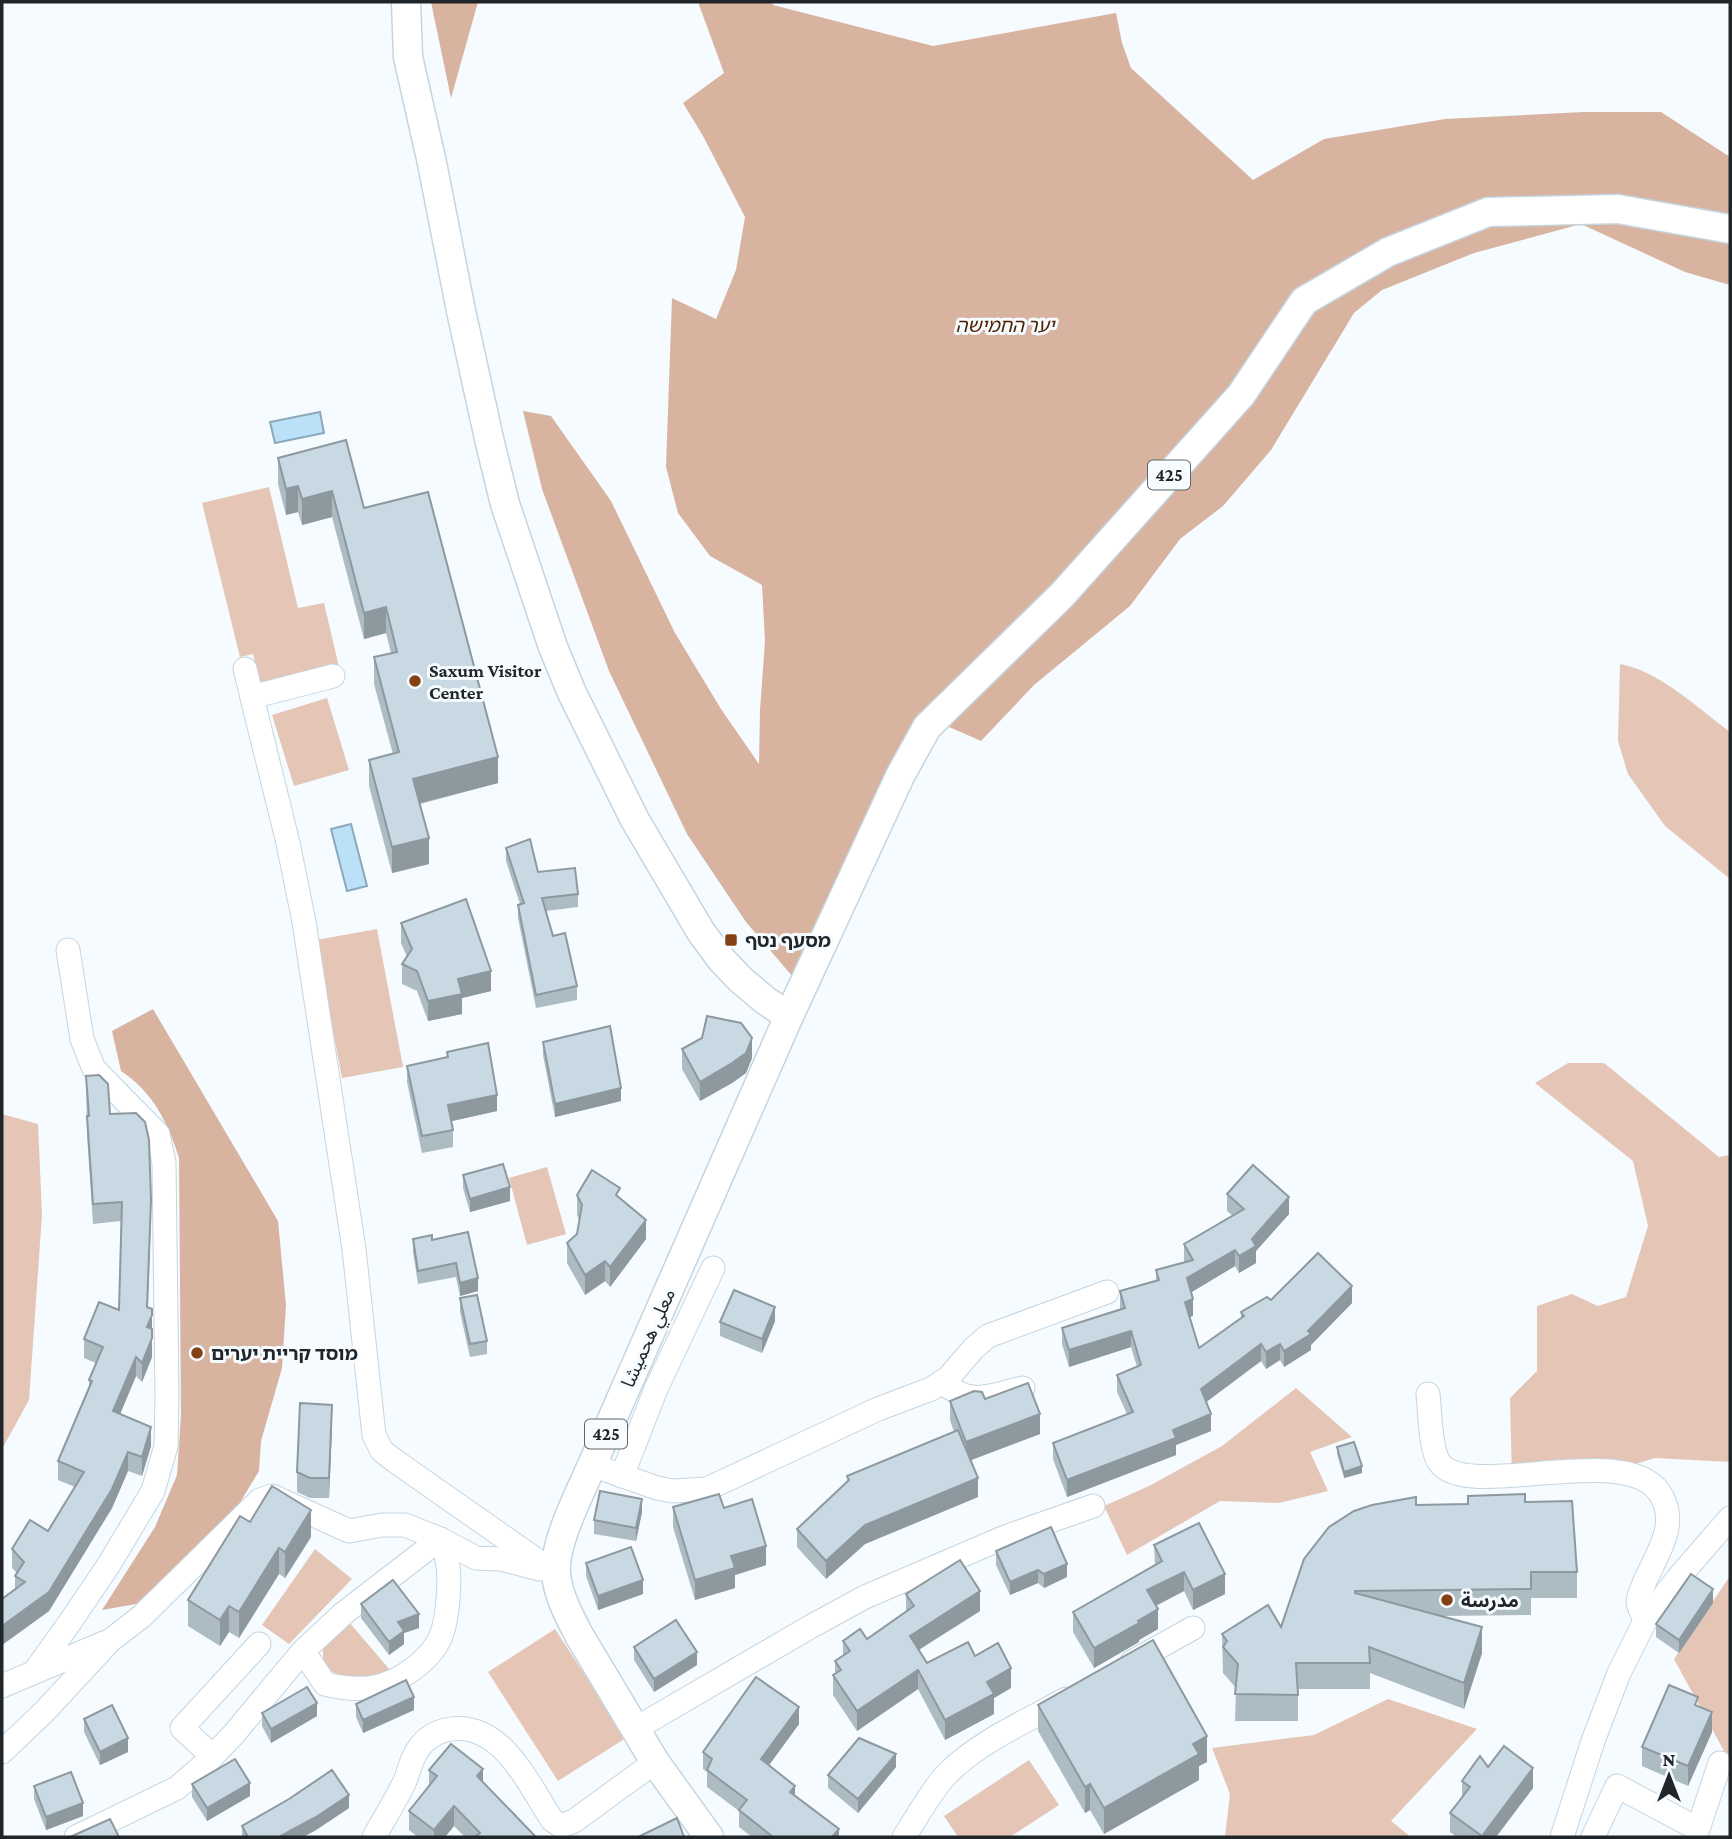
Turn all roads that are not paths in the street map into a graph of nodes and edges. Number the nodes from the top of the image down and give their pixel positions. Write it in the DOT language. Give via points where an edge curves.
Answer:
graph roads {
  1 [pos="406,2"];
  2 [pos="1730,229"];
  3 [pos="244,669"];
  4 [pos="333,676"];
  5 [pos="252,697"];
  6 [pos="68,950"];
  7 [pos="789,1016"];
  8 [pos="712,1268"];
  9 [pos="1107,1292"];
  10 [pos="942,1382"];
  11 [pos="1023,1388"];
  12 [pos="1428,1394"];
  13 [pos="592,1465"];
  14 [pos="622,1476"];
  15 [pos="1093,1506"];
  16 [pos="1730,1518"];
  17 [pos="440,1539"];
  18 [pos="555,1573"];
  19 [pos="1645,1621"];
  20 [pos="1194,1628"];
  21 [pos="111,1640"];
  22 [pos="259,1644"];
  23 [pos="303,1651"];
  24 [pos="35,1671"];
  25 [pos="1113,1673"];
  26 [pos="2,1686"];
  27 [pos="1090,1686"];
  28 [pos="635,1729"];
  29 [pos="2,1752"];
  30 [pos="212,1756"];
  31 [pos="655,1762"];
  32 [pos="1720,1763"];
  33 [pos="578,1829"];
  34 [pos="1568,1835"];
  35 [pos="76,1837"];
  36 [pos="374,1837"];
  37 [pos="709,1837"];
  38 [pos="904,1837"];
  39 [pos="1593,1837"];
  1 -- 7 [label="main road" via="408,57 490,443 505,504 553,647 635,820 701,932 741,980"];
  2 -- 7 [label="main road, 425" via="1618,209 1488,212 1388,252 1304,301 1241,395 1062,595 927,727"];
  3 -- 5 [label="street"];
  4 -- 5 [label="street"];
  5 -- 18 [label="street" via="304,922 354,1249 374,1435 382,1451 395,1461"];
  6 -- 24 [label="street" via="82,1039 94,1069 158,1134 164,1163 166,1446 153,1492"];
  7 -- 13 [label="main road, معلي هحميشا / 425"];
  8 -- 14 [label="street"];
  9 -- 10 [label="street" via="988,1336"];
  10 -- 11 [label="street" via="975,1399"];
  10 -- 14 [label="street" via="706,1489 673,1492"];
  12 -- 19 [label="street" via="1434,1450 1446,1470 1466,1475 1599,1470 1647,1480 1658,1490 1669,1515 1638,1602"];
  13 -- 14 [label="street"];
  13 -- 18 [label="main road, معلي هحميشا / 425" via="562,1538"];
  15 -- 28 [label="street" via="1005,1537 865,1597"];
  16 -- 19 [label="street"];
  17 -- 18 [label="street" via="476,1558 501,1559"];
  17 -- 21 [label="street" via="405,1525 349,1531 272,1496 260,1500 142,1616"];
  17 -- 23 [label="street" via="344,1612"];
  17 -- 23 [label="street" via="448,1561 449,1602 441,1636 425,1660 401,1677 375,1687 344,1688 325,1684"];
  18 -- 28 [label="main road, معلي هحميشا / 425" via="569,1615"];
  19 -- 34 [label="street" via="1597,1729"];
  20 -- 25 [label="street"];
  21 -- 24 [label="street"];
  21 -- 29 [label="street"];
  22 -- 30 [label="street" via="182,1728"];
  23 -- 30 [label="street"];
  24 -- 26 [label="street"];
  27 -- 38 [label="street" via="966,1758 945,1776"];
  28 -- 31 [label="main road, معلي هحميشا / 425"];
  30 -- 35 [label="street" via="177,1788"];
  31 -- 33 [label="street"];
  31 -- 37 [label="main road, معلي هحميشا / 425"];
  32 -- 39 [label="street" via="1698,1829 1617,1786"];
  33 -- 36 [label="street" via="552,1820 499,1743 458,1728 442,1730 417,1751"];
}
